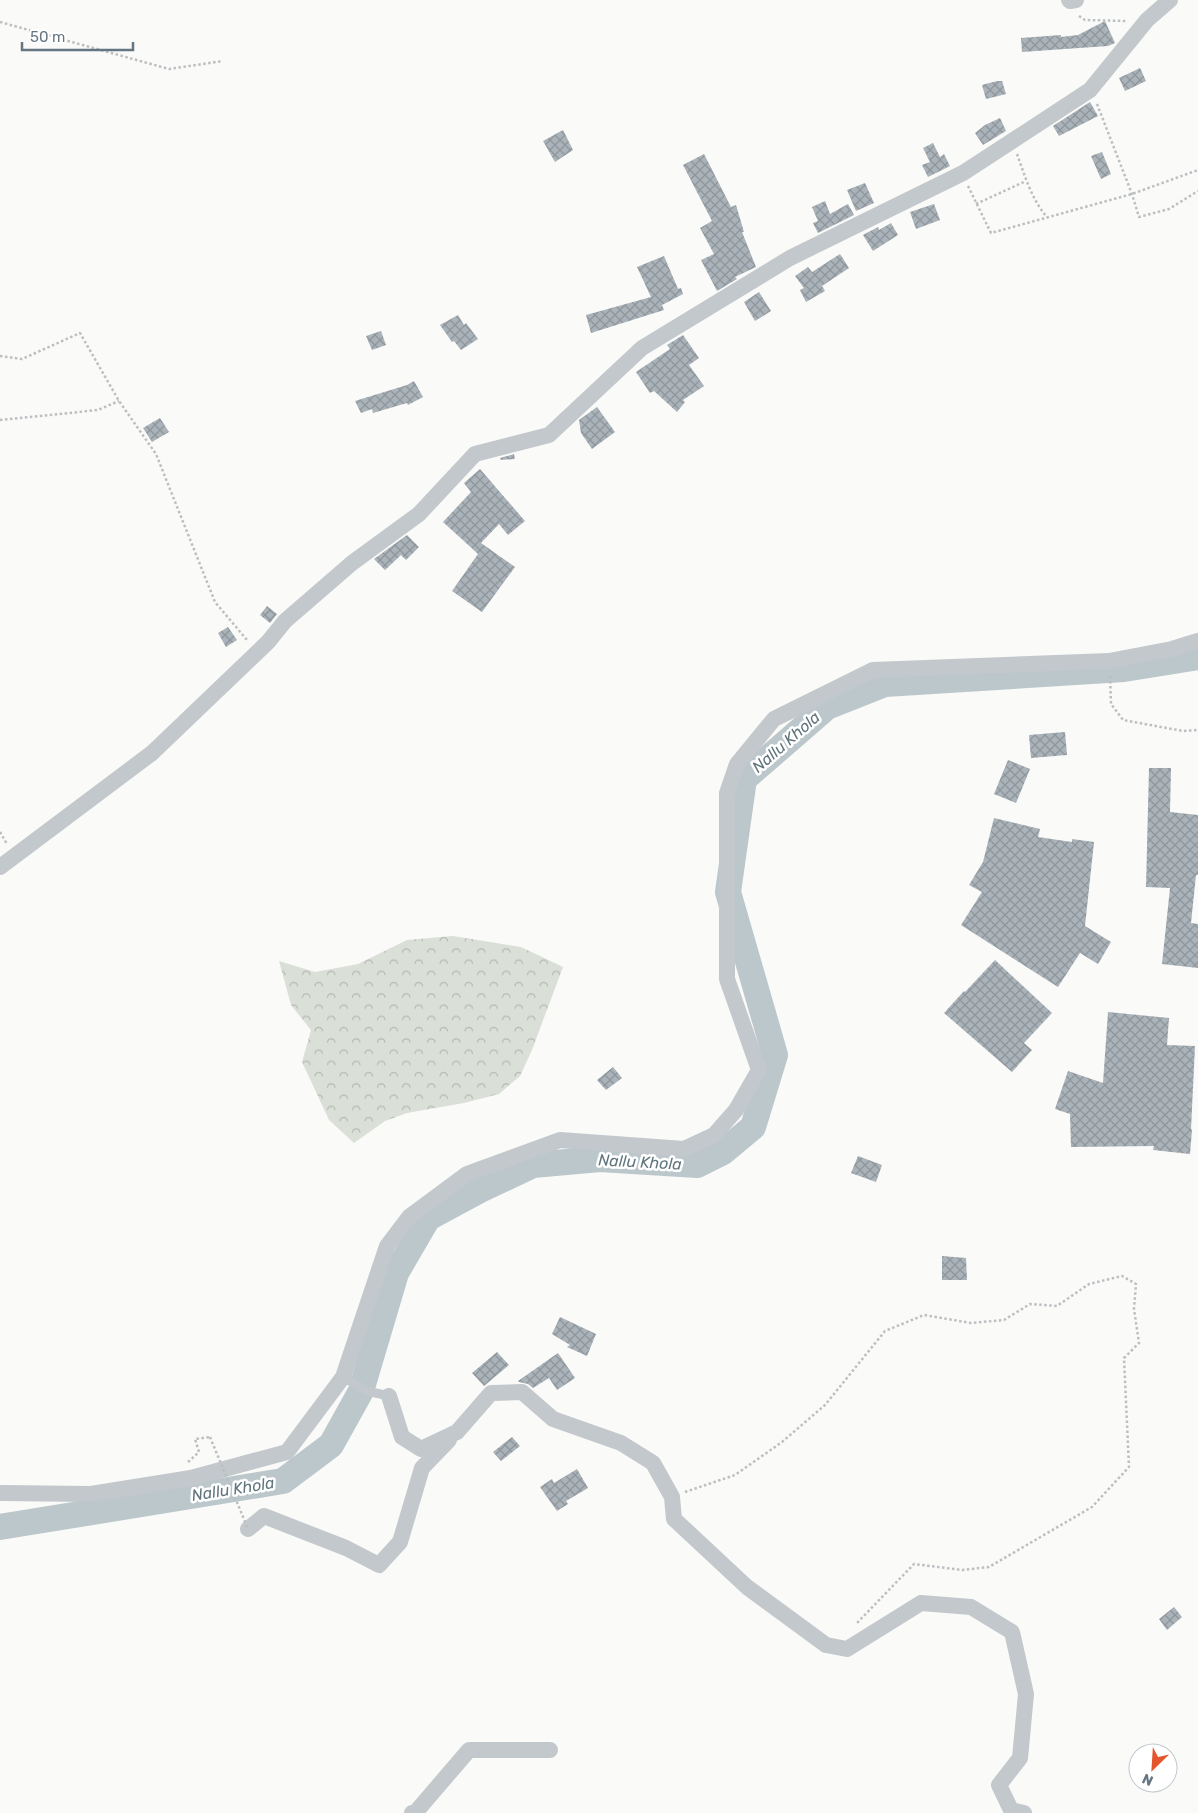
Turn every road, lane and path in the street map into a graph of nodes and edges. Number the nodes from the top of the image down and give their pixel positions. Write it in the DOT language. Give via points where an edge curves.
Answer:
graph roads {
  1 [pos="1170,0"];
  2 [pos="1073,4"];
  3 [pos="1147,20"];
  4 [pos="0,22"];
  5 [pos="223,61"];
  6 [pos="1090,90"];
  7 [pos="1006,145"];
  8 [pos="1198,170"];
  9 [pos="962,173"];
  10 [pos="1026,181"];
  11 [pos="1198,191"];
  12 [pos="1132,194"];
  13 [pos="976,204"];
  14 [pos="1048,218"];
  15 [pos="0,356"];
  16 [pos="118,401"];
  17 [pos="0,420"];
  18 [pos="1198,640"];
  19 [pos="268,642"];
  20 [pos="1109,661"];
  21 [pos="1198,730"];
  22 [pos="0,867"];
  23 [pos="343,1377"];
  24 [pos="389,1396"];
  25 [pos="457,1432"];
  26 [pos="191,1478"];
  27 [pos="0,1493"];
  28 [pos="672,1497"];
  29 [pos="248,1529"];
  30 [pos="853,1627"];
  31 [pos="550,1750"];
  32 [pos="412,1813"];
  33 [pos="1024,1813"];
  1 -- 3 [label="street"];
  2 -- 3 [label="path" via="1085,20"];
  3 -- 6 [label="street"];
  4 -- 5 [label="path" via="169,69"];
  6 -- 7 [label="street"];
  6 -- 12 [label="path"];
  7 -- 9 [label="street"];
  7 -- 10 [label="path" via="1016,152"];
  8 -- 12 [label="path"];
  9 -- 13 [label="path"];
  9 -- 19 [label="street" via="790,258 642,348 549,435 476,454 419,514 352,562 285,621"];
  10 -- 13 [label="path"];
  10 -- 14 [label="path" via="1040,210"];
  11 -- 12 [label="path" via="1168,209 1139,217"];
  12 -- 14 [label="path"];
  13 -- 14 [label="path" via="991,233"];
  15 -- 16 [label="path" via="22,360 80,332"];
  16 -- 17 [label="path" via="98,410"];
  16 -- 19 [label="path" via="156,454 215,602 246,640"];
  18 -- 20 [label="street" via="1172,649"];
  19 -- 22 [label="street" via="152,753"];
  20 -- 21 [label="path" via="1111,704 1124,720 1183,731"];
  20 -- 23 [label="street" via="873,670 774,719 737,764 727,793 727,979 759,1070 736,1110 714,1135 684,1149 560,1140 468,1174 408,1217 387,1246"];
  23 -- 24 [label="lane" via="367,1391"];
  23 -- 26 [label="street" via="287,1452"];
  24 -- 25 [label="street" via="402,1437 421,1449"];
  25 -- 28 [label="street" via="491,1393 522,1392 553,1419 621,1443 653,1463"];
  25 -- 29 [label="street" via="422,1468 400,1542 379,1565 346,1548 264,1516"];
  26 -- 27 [label="street" via="91,1494"];
  26 -- 29 [label="path, bridge" via="188,1462 199,1452 195,1439 210,1436"];
  28 -- 30 [label="path" via="735,1475 782,1442 825,1406 885,1330 924,1314 972,1323 1004,1320 1030,1304 1057,1306 1089,1284 1122,1276 1136,1284 1134,1309 1140,1343 1124,1358 1129,1467 1092,1507 989,1567 962,1570 914,1564"];
  28 -- 33 [label="street" via="674,1519 748,1587 826,1645 847,1648 921,1603 971,1607 1012,1632 1026,1694 1020,1758 999,1785 1011,1810"];
  31 -- 32 [label="street" via="469,1750"];
}
